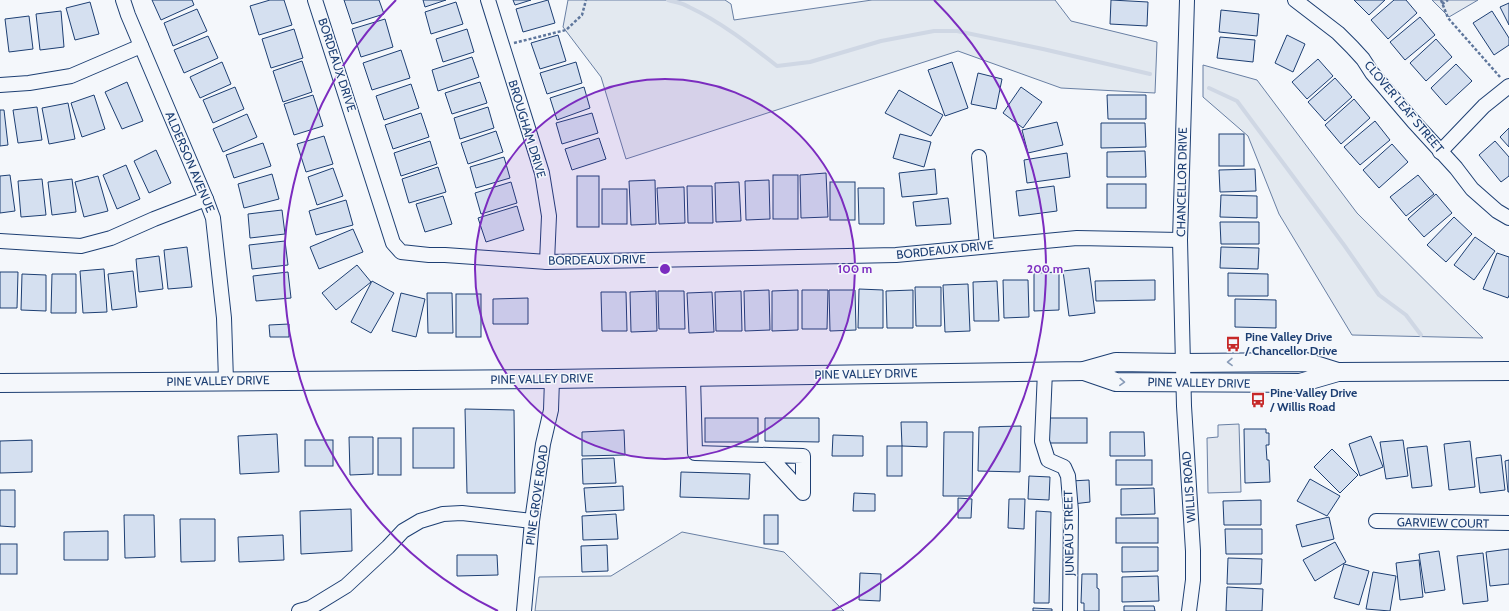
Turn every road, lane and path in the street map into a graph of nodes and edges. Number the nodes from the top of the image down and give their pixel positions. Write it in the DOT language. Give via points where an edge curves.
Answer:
graph roads {
  1 [pos="123,0"];
  2 [pos="315,0"];
  3 [pos="488,0"];
  4 [pos="586,0"];
  5 [pos="1187,0"];
  6 [pos="1295,0"];
  7 [pos="1441,0"];
  8 [pos="1448,0"];
  9 [pos="1442,4"];
  10 [pos="141,46"];
  11 [pos="502,46"];
  12 [pos="0,85"];
  13 [pos="1508,86"];
  14 [pos="1440,152"];
  15 [pos="979,157"];
  16 [pos="206,199"];
  17 [pos="1509,218"];
  18 [pos="1180,240"];
  19 [pos="0,241"];
  20 [pos="986,246"];
  21 [pos="547,262"];
  22 [pos="1183,363"];
  23 [pos="1045,371"];
  24 [pos="1084,371"];
  25 [pos="1509,371"];
  26 [pos="1338,372"];
  27 [pos="693,377"];
  28 [pos="552,379"];
  29 [pos="226,381"];
  30 [pos="1183,382"];
  31 [pos="0,383"];
  32 [pos="768,455"];
  33 [pos="532,521"];
  34 [pos="1376,521"];
  35 [pos="1509,523"];
  36 [pos="299,611"];
  37 [pos="524,611"];
  38 [pos="1070,611"];
  39 [pos="1189,611"];
  1 -- 10 [label="street, ALDERSON AVENUE"];
  2 -- 21 [label="street, BORDEAUX DRIVE" via="393,243 401,252"];
  3 -- 11 [label="street, BROUGHAM DRIVE"];
  4 -- 11 [label="path" via="582,15 566,30"];
  5 -- 18 [label="street, CHANCELLOR DRIVE"];
  6 -- 14 [label="street, CLOVER LEAF STREET" via="1338,33 1360,55 1372,73"];
  7 -- 9 [label="path"];
  8 -- 9 [label="path"];
  9 -- 13 [label="path" via="1448,18"];
  10 -- 12 [label="street" via="71,76"];
  10 -- 16 [label="street, ALDERSON AVENUE"];
  11 -- 21 [label="street, BROUGHAM DRIVE" via="542,173 549,216"];
  13 -- 14 [label="street" via="1484,106"];
  14 -- 17 [label="street, CLOVER LEAF STREET" via="1472,189 1496,211"];
  15 -- 20 [label="street"];
  16 -- 19 [label="street" via="111,238 81,246"];
  16 -- 29 [label="street, ALDERSON AVENUE" via="213,218 215,235 224,318"];
  18 -- 20 [label="street, BORDEAUX DRIVE" via="1077,238"];
  18 -- 22 [label="street, CHANCELLOR DRIVE"];
  20 -- 21 [label="street, BORDEAUX DRIVE" via="896,255"];
  22 -- 24 [label="main road, PINE VALLEY DRIVE" via="1116,362"];
  26 -- 22 [label="main road, PINE VALLEY DRIVE, one-way" via="1306,362"];
  22 -- 30 [label="street, WILLIS ROAD"];
  23 -- 24 [label="main road, PINE VALLEY DRIVE"];
  23 -- 27 [label="main road, PINE VALLEY DRIVE"];
  23 -- 38 [label="street, JUNEAU STREET" via="1042,441 1048,460 1064,467 1068,476 1071,511"];
  24 -- 30 [label="main road, PINE VALLEY DRIVE, one-way" via="1116,382"];
  25 -- 26 [label="main road, PINE VALLEY DRIVE"];
  26 -- 30 [label="main road, PINE VALLEY DRIVE" via="1300,384"];
  27 -- 28 [label="main road, PINE VALLEY DRIVE"];
  27 -- 32 [label="street" via="695,453"];
  28 -- 29 [label="main road, PINE VALLEY DRIVE"];
  28 -- 33 [label="street, PINE GROVE ROAD" via="551,410"];
  29 -- 31 [label="main road, PINE VALLEY DRIVE"];
  30 -- 39 [label="street, WILLIS ROAD" via="1193,580"];
  33 -- 36 [label="street" via="462,513 443,514 420,521 403,531 346,586 310,608"];
  33 -- 37 [label="street, PINE GROVE ROAD"];
  34 -- 35 [label="street, GARVIEW COURT"];
}
